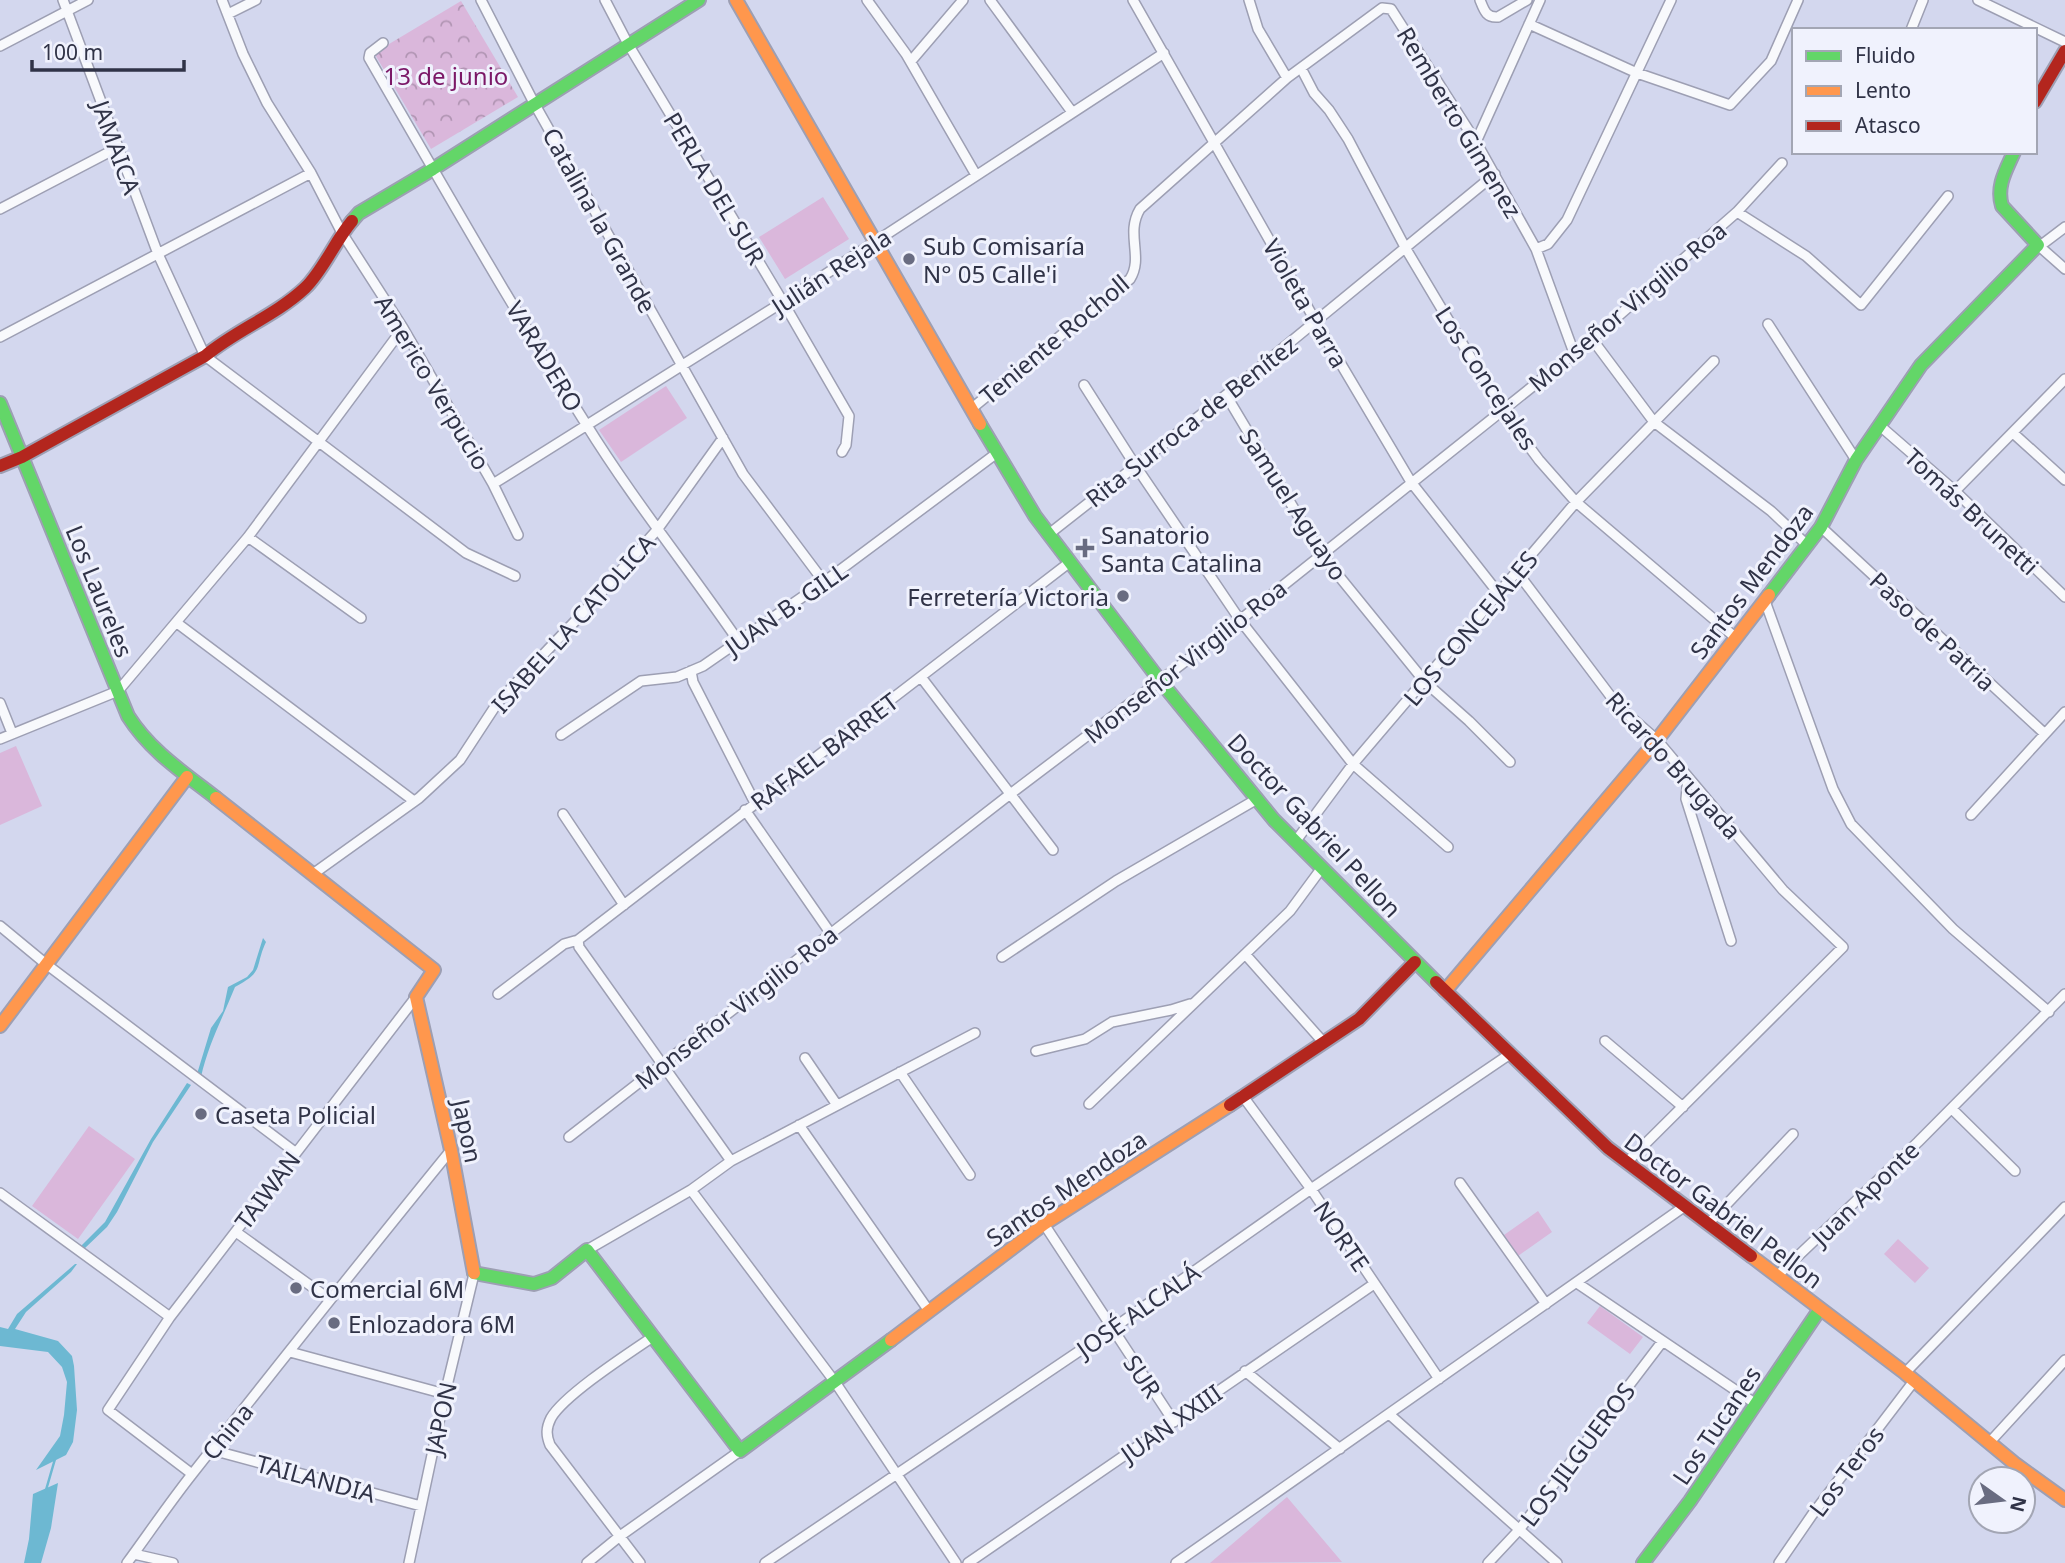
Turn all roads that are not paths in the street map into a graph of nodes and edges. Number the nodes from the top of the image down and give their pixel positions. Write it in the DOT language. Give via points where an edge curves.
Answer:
graph roads {
  1 [pos="63,0"];
  2 [pos="88,0"];
  3 [pos="222,0"];
  4 [pos="256,0"];
  5 [pos="481,0"];
  6 [pos="605,0"];
  7 [pos="699,0"];
  8 [pos="736,0"];
  9 [pos="867,0"];
  10 [pos="963,0"];
  11 [pos="990,0"];
  12 [pos="1133,0"];
  13 [pos="1249,0"];
  14 [pos="1480,0"];
  15 [pos="1527,0"];
  16 [pos="1540,0"];
  17 [pos="1671,0"];
  18 [pos="1798,0"];
  19 [pos="1923,0"];
  20 [pos="1978,0"];
  21 [pos="68,12"];
  22 [pos="228,13"];
  23 [pos="1529,24"];
  24 [pos="1912,28"];
  25 [pos="2065,41"];
  26 [pos="383,43"];
  27 [pos="628,44"];
  28 [pos="0,46"];
  29 [pos="2065,51"];
  30 [pos="1164,53"];
  31 [pos="911,61"];
  32 [pos="1301,68"];
  33 [pos="1637,73"];
  34 [pos="1287,78"];
  35 [pos="2037,100"];
  36 [pos="534,103"];
  37 [pos="1072,112"];
  38 [pos="1476,142"];
  39 [pos="1213,144"];
  40 [pos="117,148"];
  41 [pos="2013,154"];
  42 [pos="1782,163"];
  43 [pos="433,169"];
  44 [pos="310,173"];
  45 [pos="1495,174"];
  46 [pos="976,175"];
  47 [pos="1948,196"];
  48 [pos="0,209"];
  49 [pos="1737,212"];
  50 [pos="2065,227"];
  51 [pos="342,233"];
  52 [pos="875,243"];
  53 [pos="2039,246"];
  54 [pos="1406,249"];
  55 [pos="1536,249"];
  56 [pos="158,254"];
  57 [pos="1136,269"];
  58 [pos="2065,269"];
  59 [pos="783,302"];
  60 [pos="1316,322"];
  61 [pos="1768,324"];
  62 [pos="403,328"];
  63 [pos="0,337"];
  64 [pos="1592,339"];
  65 [pos="1574,353"];
  66 [pos="205,356"];
  67 [pos="1714,361"];
  68 [pos="681,366"];
  69 [pos="2065,379"];
  70 [pos="1084,385"];
  71 [pos="1226,395"];
  72 [pos="0,403"];
  73 [pos="971,409"];
  74 [pos="1502,410"];
  75 [pos="1654,422"];
  76 [pos="586,425"];
  77 [pos="1879,425"];
  78 [pos="2013,433"];
  79 [pos="723,438"];
  80 [pos="319,442"];
  81 [pos="842,452"];
  82 [pos="997,453"];
  83 [pos="22,457"];
  84 [pos="1856,460"];
  85 [pos="1135,465"];
  86 [pos="0,466"];
  87 [pos="2065,481"];
  88 [pos="1411,482"];
  89 [pos="493,484"];
  90 [pos="1955,491"];
  91 [pos="1576,502"];
  92 [pos="1821,527"];
  93 [pos="657,530"];
  94 [pos="1049,534"];
  95 [pos="518,535"];
  96 [pos="248,537"];
  97 [pos="1808,545"];
  98 [pos="1321,554"];
  99 [pos="1070,562"];
  100 [pos="1517,572"];
  101 [pos="515,576"];
  102 [pos="824,582"];
  103 [pos="1499,594"];
  104 [pos="2065,597"];
  105 [pos="1765,600"];
  106 [pos="361,618"];
  107 [pos="1240,620"];
  108 [pos="177,623"];
  109 [pos="1736,638"];
  110 [pos="739,642"];
  111 [pos="691,671"];
  112 [pos="921,677"];
  113 [pos="1161,682"];
  114 [pos="1425,682"];
  115 [pos="118,691"];
  116 [pos="0,703"];
  117 [pos="2065,712"];
  118 [pos="12,733"];
  119 [pos="2045,734"];
  120 [pos="561,735"];
  121 [pos="0,739"];
  122 [pos="1657,740"];
  123 [pos="1510,762"];
  124 [pos="1353,764"];
  125 [pos="187,777"];
  126 [pos="1688,777"];
  127 [pos="1009,795"];
  128 [pos="1257,799"];
  129 [pos="414,801"];
  130 [pos="755,803"];
  131 [pos="745,810"];
  132 [pos="563,814"];
  133 [pos="1971,815"];
  134 [pos="1296,842"];
  135 [pos="1448,847"];
  136 [pos="1053,850"];
  137 [pos="1321,869"];
  138 [pos="313,874"];
  139 [pos="624,905"];
  140 [pos="0,926"];
  141 [pos="831,934"];
  142 [pos="578,940"];
  143 [pos="1731,941"];
  144 [pos="1245,954"];
  145 [pos="1002,957"];
  146 [pos="1415,962"];
  147 [pos="46,964"];
  148 [pos="1445,991"];
  149 [pos="498,994"];
  150 [pos="2065,994"];
  151 [pos="416,997"];
  152 [pos="1195,1002"];
  153 [pos="2049,1012"];
  154 [pos="0,1026"];
  155 [pos="975,1032"];
  156 [pos="1605,1041"];
  157 [pos="1324,1043"];
  158 [pos="1036,1051"];
  159 [pos="1510,1054"];
  160 [pos="805,1058"];
  161 [pos="663,1062"];
  162 [pos="901,1072"];
  163 [pos="1242,1095"];
  164 [pos="1089,1104"];
  165 [pos="837,1105"];
  166 [pos="1683,1107"];
  167 [pos="1952,1109"];
  168 [pos="799,1125"];
  169 [pos="1793,1134"];
  170 [pos="569,1136"];
  171 [pos="451,1150"];
  172 [pos="295,1152"];
  173 [pos="731,1161"];
  174 [pos="1628,1162"];
  175 [pos="2015,1171"];
  176 [pos="970,1175"];
  177 [pos="1461,1183"];
  178 [pos="1311,1189"];
  179 [pos="691,1191"];
  180 [pos="0,1193"];
  181 [pos="1685,1206"];
  182 [pos="2065,1207"];
  183 [pos="1044,1224"];
  184 [pos="1708,1224"];
  185 [pos="236,1232"];
  186 [pos="587,1250"];
  187 [pos="474,1274"];
  188 [pos="1777,1276"];
  189 [pos="1374,1283"];
  190 [pos="1577,1283"];
  191 [pos="329,1299"];
  192 [pos="1546,1304"];
  193 [pos="1820,1309"];
  194 [pos="929,1311"];
  195 [pos="170,1317"];
  196 [pos="1112,1329"];
  197 [pos="654,1336"];
  198 [pos="1662,1342"];
  199 [pos="290,1352"];
  200 [pos="2065,1360"];
  201 [pos="1244,1371"];
  202 [pos="1910,1377"];
  203 [pos="1439,1379"];
  204 [pos="835,1382"];
  205 [pos="445,1394"];
  206 [pos="1756,1404"];
  207 [pos="1389,1414"];
  208 [pos="1174,1422"];
  209 [pos="1989,1443"];
  210 [pos="1340,1448"];
  211 [pos="212,1450"];
  212 [pos="740,1451"];
  213 [pos="897,1472"];
  214 [pos="192,1474"];
  215 [pos="2065,1500"];
  216 [pos="421,1506"];
  217 [pos="1519,1530"];
  218 [pos="620,1536"];
  219 [pos="134,1554"];
  220 [pos="127,1563"];
  221 [pos="173,1563"];
  222 [pos="409,1563"];
  223 [pos="587,1563"];
  224 [pos="640,1563"];
  225 [pos="765,1563"];
  226 [pos="956,1563"];
  227 [pos="968,1563"];
  228 [pos="1176,1563"];
  229 [pos="1488,1563"];
  230 [pos="1557,1563"];
  231 [pos="1643,1563"];
  232 [pos="1779,1563"];
  1 -- 21 [label="street, JAMAICA"];
  2 -- 21 [label="street"];
  3 -- 22 [label="street, Americo Verpucio"];
  4 -- 22 [label="street"];
  5 -- 36 [label="street, Catalina la Grande"];
  6 -- 27 [label="street, PERLA DEL SUR"];
  7 -- 27 [label="street"];
  8 -- 52 [label="street, Doctor Gabriel Pellon"];
  9 -- 31 [label="street"];
  10 -- 31 [label="street"];
  11 -- 37 [label="street"];
  12 -- 30 [label="street, Violeta Parra"];
  13 -- 34 [label="street" via="1258,29"];
  14 -- 15 [label="street" via="1485,13 1493,18"];
  16 -- 23 [label="street"];
  17 -- 33 [label="street"];
  18 -- 33 [label="street" via="1771,61 1733,104"];
  19 -- 24 [label="street"];
  20 -- 25 [label="street"];
  21 -- 28 [label="street"];
  21 -- 40 [label="street, JAMAICA"];
  22 -- 44 [label="street, Americo Verpucio" via="267,103"];
  23 -- 33 [label="street"];
  23 -- 38 [label="street"];
  26 -- 43 [label="street, VARADERO" via="369,58"];
  27 -- 36 [label="street"];
  27 -- 59 [label="street, PERLA DEL SUR"];
  29 -- 35 [label="street"];
  30 -- 37 [label="street, Julián Rejala"];
  30 -- 39 [label="street, Violeta Parra"];
  31 -- 46 [label="street"];
  32 -- 34 [label="street, Remberto Gimenez"];
  32 -- 38 [label="street, Remberto Gimenez" via="1382,8 1391,9"];
  32 -- 54 [label="street, Los Concejales" via="1348,139"];
  33 -- 55 [label="street" via="1567,219 1548,244"];
  34 -- 39 [label="street, Remberto Gimenez"];
  36 -- 43 [label="street"];
  36 -- 68 [label="street, Catalina la Grande"];
  37 -- 46 [label="street, Julián Rejala"];
  38 -- 45 [label="street, Remberto Gimenez"];
  39 -- 57 [label="street, Remberto Gimenez" via="1140,209 1133,233"];
  39 -- 60 [label="street, Violeta Parra"];
  40 -- 48 [label="street"];
  40 -- 56 [label="street, JAMAICA"];
  41 -- 53 [label="street" via="1999,199"];
  42 -- 49 [label="street, Monseñor Virgilio Roa"];
  43 -- 51 [label="street" via="359,213"];
  43 -- 76 [label="street, VARADERO"];
  44 -- 51 [label="street, Americo Verpucio"];
  44 -- 56 [label="street"];
  45 -- 54 [label="street, Rita Surroca de Benítez"];
  45 -- 55 [label="street, Remberto Gimenez"];
  46 -- 52 [label="street, Julián Rejala"];
  47 -- 49 [label="street" via="1861,305 1805,256"];
  49 -- 64 [label="street, Monseñor Virgilio Roa"];
  50 -- 53 [label="street"];
  51 -- 62 [label="street, Americo Verpucio"];
  51 -- 66 [label="street" via="308,285"];
  52 -- 59 [label="street, Julián Rejala"];
  52 -- 73 [label="street, Doctor Gabriel Pellon"];
  53 -- 58 [label="street"];
  53 -- 77 [label="street, Santos Mendoza" via="1921,365"];
  54 -- 60 [label="street, Rita Surroca de Benítez"];
  54 -- 74 [label="street, Los Concejales"];
  55 -- 65 [label="street, Remberto Gimenez"];
  56 -- 63 [label="street"];
  56 -- 66 [label="street, JAMAICA"];
  57 -- 73 [label="street, Teniente Rocholl" via="1130,279"];
  59 -- 68 [label="street, Julián Rejala"];
  59 -- 81 [label="street, PERLA DEL SUR" via="849,416"];
  60 -- 71 [label="street, Rita Surroca de Benítez"];
  60 -- 88 [label="street, Violeta Parra"];
  61 -- 84 [label="street"];
  62 -- 80 [label="street"];
  62 -- 89 [label="street, Americo Verpucio"];
  64 -- 65 [label="street, Monseñor Virgilio Roa"];
  64 -- 75 [label="street"];
  65 -- 74 [label="street, Monseñor Virgilio Roa"];
  66 -- 80 [label="street"];
  66 -- 83 [label="street"];
  67 -- 75 [label="street, LOS CONCEJALES"];
  68 -- 76 [label="street, Julián Rejala"];
  68 -- 79 [label="street, Catalina la Grande"];
  69 -- 78 [label="street"];
  70 -- 85 [label="street"];
  71 -- 85 [label="street, Rita Surroca de Benítez"];
  71 -- 98 [label="street, Samuel Aguayo"];
  72 -- 83 [label="street, Los Laureles"];
  73 -- 82 [label="street, Doctor Gabriel Pellon"];
  74 -- 88 [label="street, Monseñor Virgilio Roa"];
  74 -- 91 [label="street, Los Concejales"];
  75 -- 91 [label="street, LOS CONCEJALES"];
  75 -- 97 [label="street"];
  76 -- 89 [label="street, Julián Rejala"];
  76 -- 93 [label="street, VARADERO"];
  77 -- 84 [label="street, Santos Mendoza"];
  77 -- 90 [label="street, Tomás Brunetti"];
  78 -- 87 [label="street"];
  78 -- 90 [label="street"];
  79 -- 93 [label="street, ISABEL LA CATOLICA"];
  79 -- 102 [label="street, Catalina la Grande" via="754,490"];
  80 -- 96 [label="street"];
  80 -- 101 [label="street" via="466,553"];
  82 -- 94 [label="street, Doctor Gabriel Pellon"];
  82 -- 102 [label="street, JUAN B. GILL"];
  83 -- 86 [label="street"];
  83 -- 115 [label="street, Los Laureles"];
  84 -- 92 [label="street, Santos Mendoza"];
  85 -- 94 [label="street, Rita Surroca de Benítez"];
  85 -- 107 [label="street"];
  88 -- 98 [label="street, Monseñor Virgilio Roa"];
  88 -- 103 [label="street, Violeta Parra"];
  89 -- 95 [label="street, Americo Verpucio"];
  90 -- 104 [label="street, Tomás Brunetti"];
  91 -- 100 [label="street, LOS CONCEJALES"];
  91 -- 109 [label="street, Los Concejales"];
  92 -- 97 [label="street, Santos Mendoza"];
  92 -- 119 [label="street, Paso de Patria"];
  93 -- 110 [label="street, VARADERO"];
  93 -- 129 [label="street, ISABEL LA CATOLICA" via="498,702 460,760"];
  94 -- 99 [label="street, Doctor Gabriel Pellon"];
  96 -- 106 [label="street"];
  96 -- 108 [label="street"];
  97 -- 105 [label="street, Santos Mendoza"];
  98 -- 107 [label="street, Monseñor Virgilio Roa"];
  98 -- 114 [label="street, Samuel Aguayo"];
  99 -- 112 [label="street, RAFAEL BARRET"];
  99 -- 113 [label="street, Doctor Gabriel Pellon"];
  100 -- 103 [label="street, LOS CONCEJALES"];
  100 -- 122 [label="street, Ricardo Brugada" via="1618,706"];
  102 -- 110 [label="street, JUAN B. GILL"];
  103 -- 114 [label="street, LOS CONCEJALES"];
  105 -- 109 [label="street, Santos Mendoza"];
  105 -- 153 [label="street" via="1833,789 1851,824 1953,929"];
  107 -- 113 [label="street, Monseñor Virgilio Roa"];
  107 -- 124 [label="street"];
  108 -- 115 [label="street"];
  108 -- 129 [label="street"];
  109 -- 122 [label="street, Santos Mendoza"];
  110 -- 111 [label="street, JUAN B. GILL"];
  111 -- 120 [label="street, JUAN B. GILL" via="641,681"];
  111 -- 130 [label="street"];
  112 -- 127 [label="street"];
  112 -- 130 [label="street, RAFAEL BARRET"];
  113 -- 127 [label="street, Monseñor Virgilio Roa"];
  113 -- 128 [label="street, Doctor Gabriel Pellon"];
  114 -- 123 [label="street, Samuel Aguayo"];
  114 -- 124 [label="street, LOS CONCEJALES"];
  115 -- 118 [label="street"];
  115 -- 125 [label="street, Los Laureles" via="140,735"];
  116 -- 118 [label="street"];
  117 -- 119 [label="street"];
  118 -- 121 [label="street"];
  119 -- 133 [label="street"];
  122 -- 126 [label="street, Ricardo Brugada"];
  122 -- 148 [label="street, Santos Mendoza"];
  124 -- 134 [label="street, LOS CONCEJALES"];
  124 -- 135 [label="street"];
  125 -- 138 [label="street, Los Laureles"];
  125 -- 147 [label="street"];
  126 -- 143 [label="street" via="1686,799"];
  126 -- 166 [label="street, Ricardo Brugada" via="1783,890 1843,947"];
  127 -- 136 [label="street"];
  127 -- 141 [label="street, Monseñor Virgilio Roa"];
  128 -- 134 [label="street, Doctor Gabriel Pellon"];
  128 -- 145 [label="street" via="1116,881"];
  129 -- 138 [label="street, ISABEL LA CATOLICA"];
  130 -- 131 [label="street, RAFAEL BARRET"];
  131 -- 139 [label="street, RAFAEL BARRET"];
  131 -- 141 [label="street"];
  132 -- 139 [label="street"];
  134 -- 137 [label="street, Doctor Gabriel Pellon"];
  137 -- 144 [label="street" via="1290,911"];
  137 -- 146 [label="street, Doctor Gabriel Pellon"];
  138 -- 151 [label="street, Los Laureles" via="433,969"];
  139 -- 142 [label="street, RAFAEL BARRET"];
  140 -- 147 [label="street"];
  141 -- 161 [label="street, Monseñor Virgilio Roa"];
  142 -- 149 [label="street, RAFAEL BARRET" via="564,944"];
  142 -- 161 [label="street"];
  144 -- 152 [label="street"];
  144 -- 157 [label="street"];
  146 -- 148 [label="street, Doctor Gabriel Pellon"];
  146 -- 157 [label="street, Santos Mendoza" via="1359,1019"];
  147 -- 154 [label="street"];
  147 -- 172 [label="street"];
  148 -- 159 [label="street, Doctor Gabriel Pellon"];
  150 -- 153 [label="street, Juan Aponte"];
  151 -- 171 [label="street, Japon"];
  151 -- 172 [label="street, TAIWAN"];
  152 -- 158 [label="street" via="1112,1022 1085,1038"];
  152 -- 164 [label="street"];
  153 -- 167 [label="street, Juan Aponte"];
  155 -- 162 [label="street"];
  156 -- 166 [label="street"];
  157 -- 163 [label="street, Santos Mendoza"];
  159 -- 174 [label="street, Doctor Gabriel Pellon"];
  159 -- 178 [label="street, JOSÉ ALCALÁ"];
  160 -- 165 [label="street"];
  161 -- 170 [label="street, Monseñor Virgilio Roa"];
  161 -- 173 [label="street"];
  162 -- 165 [label="street"];
  162 -- 176 [label="street"];
  163 -- 178 [label="street, NORTE"];
  163 -- 183 [label="street, Santos Mendoza"];
  165 -- 168 [label="street"];
  166 -- 174 [label="street"];
  167 -- 175 [label="street"];
  167 -- 188 [label="street, Juan Aponte"];
  168 -- 173 [label="street"];
  168 -- 194 [label="street"];
  169 -- 184 [label="street"];
  171 -- 187 [label="street, Japon"];
  171 -- 191 [label="street, China"];
  172 -- 185 [label="street, TAIWAN"];
  173 -- 179 [label="street"];
  174 -- 181 [label="street, Doctor Gabriel Pellon"];
  177 -- 192 [label="street"];
  178 -- 189 [label="street, NORTE"];
  178 -- 196 [label="street, JOSÉ ALCALÁ"];
  179 -- 186 [label="street"];
  179 -- 204 [label="street"];
  180 -- 195 [label="street"];
  181 -- 184 [label="street, Doctor Gabriel Pellon"];
  181 -- 190 [label="street"];
  182 -- 202 [label="street, Los Teros"];
  183 -- 194 [label="street, Santos Mendoza"];
  183 -- 196 [label="street, SUR"];
  184 -- 188 [label="street, Doctor Gabriel Pellon"];
  185 -- 191 [label="street"];
  185 -- 195 [label="street, TAIWAN"];
  186 -- 187 [label="street" via="552,1278 534,1284"];
  186 -- 197 [label="street"];
  187 -- 205 [label="street, JAPON"];
  188 -- 193 [label="street, Doctor Gabriel Pellon"];
  189 -- 201 [label="street, JUAN XXIII"];
  189 -- 203 [label="street, NORTE"];
  190 -- 192 [label="street"];
  190 -- 198 [label="street"];
  191 -- 199 [label="street, China"];
  192 -- 203 [label="street"];
  193 -- 202 [label="street, Doctor Gabriel Pellon"];
  193 -- 206 [label="street, Los Tucanes"];
  194 -- 204 [label="street, Santos Mendoza"];
  195 -- 214 [label="street, TAIWAN" via="108,1410"];
  196 -- 208 [label="street, SUR"];
  196 -- 213 [label="street, JOSÉ ALCALÁ"];
  197 -- 212 [label="street"];
  197 -- 218 [label="street" via="564,1402 546,1433 550,1445"];
  198 -- 206 [label="street"];
  198 -- 217 [label="street, LOS JILGUEROS"];
  199 -- 205 [label="street"];
  199 -- 211 [label="street, China"];
  200 -- 209 [label="street"];
  201 -- 208 [label="street, JUAN XXIII"];
  201 -- 210 [label="street"];
  202 -- 209 [label="street, Doctor Gabriel Pellon"];
  202 -- 232 [label="street, Los Teros"];
  203 -- 207 [label="street"];
  204 -- 212 [label="street, Santos Mendoza"];
  204 -- 213 [label="street"];
  205 -- 216 [label="street, JAPON"];
  206 -- 231 [label="street, Los Tucanes"];
  207 -- 210 [label="street"];
  207 -- 217 [label="street"];
  208 -- 227 [label="street, JUAN XXIII"];
  209 -- 215 [label="street, Doctor Gabriel Pellon"];
  210 -- 228 [label="street"];
  211 -- 214 [label="street, China"];
  211 -- 216 [label="street, TAILANDIA"];
  212 -- 218 [label="street"];
  213 -- 225 [label="street, JOSÉ ALCALÁ"];
  213 -- 226 [label="street"];
  214 -- 219 [label="street, China"];
  216 -- 222 [label="street, JAPON"];
  217 -- 229 [label="street, LOS JILGUEROS"];
  217 -- 230 [label="street"];
  218 -- 223 [label="street"];
  218 -- 224 [label="street"];
  219 -- 220 [label="street, China"];
  219 -- 221 [label="street"];
}
